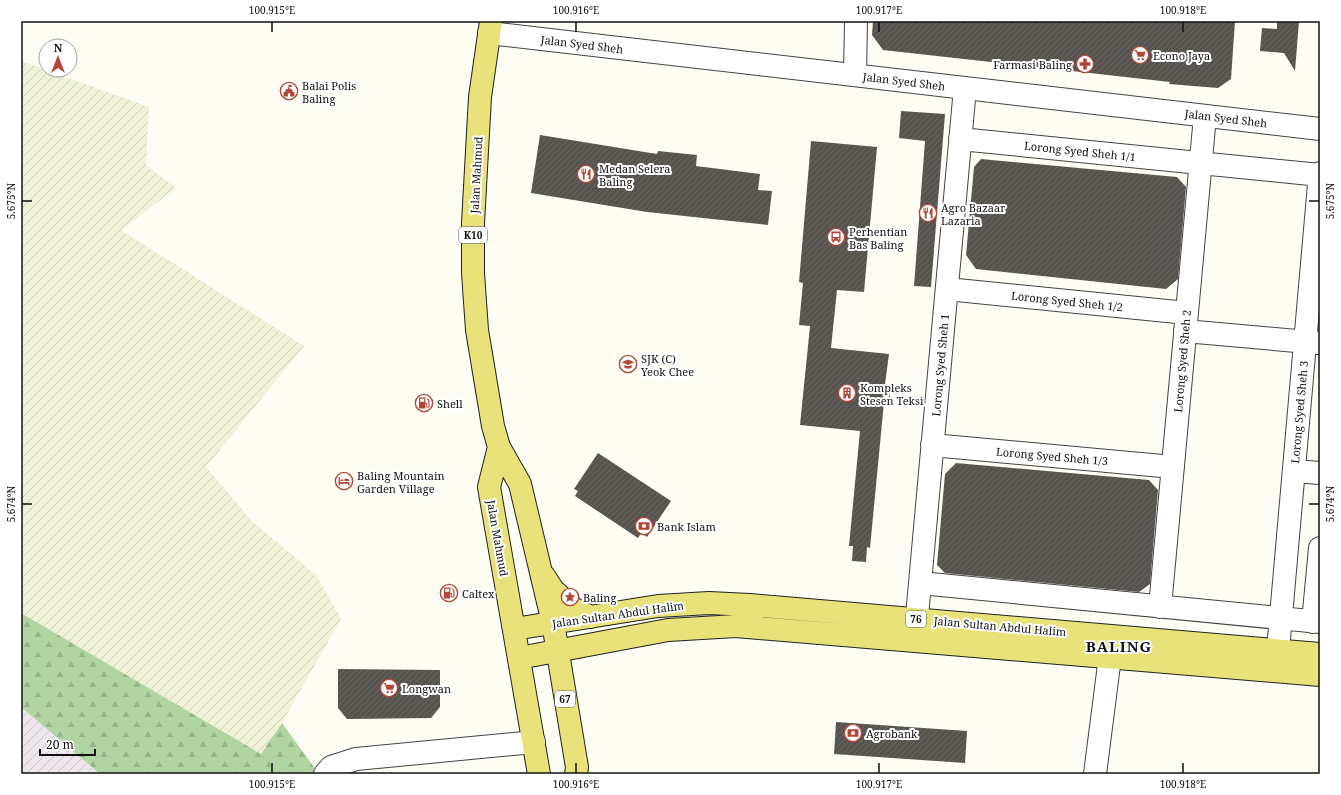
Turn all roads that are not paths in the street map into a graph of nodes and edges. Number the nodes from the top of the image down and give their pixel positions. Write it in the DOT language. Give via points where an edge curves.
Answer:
graph roads {
  1 [pos="856,21"];
  2 [pos="490,27"];
  3 [pos="855,75"];
  4 [pos="965,88"];
  5 [pos="1205,116"];
  6 [pos="1320,130"];
  7 [pos="960,139"];
  8 [pos="1201,163"];
  9 [pos="1320,174"];
  10 [pos="946,289"];
  11 [pos="1186,322"];
  12 [pos="1313,342"];
  13 [pos="932,445"];
  14 [pos="499,447"];
  15 [pos="1173,466"];
  16 [pos="1294,471"];
  17 [pos="1320,473"];
  18 [pos="1320,548"];
  19 [pos="540,570"];
  20 [pos="920,583"];
  21 [pos="1160,606"];
  22 [pos="591,616"];
  23 [pos="1281,618"];
  24 [pos="917,619"];
  25 [pos="1317,622"];
  26 [pos="553,623"];
  27 [pos="514,629"];
  28 [pos="915,641"];
  29 [pos="557,650"];
  30 [pos="1278,650"];
  31 [pos="1320,654"];
  32 [pos="1110,657"];
  33 [pos="519,658"];
  34 [pos="1320,675"];
  35 [pos="534,742"];
  36 [pos="325,774"];
  37 [pos="539,774"];
  38 [pos="576,774"];
  39 [pos="1095,774"];
  1 -- 3 [label="street"];
  2 -- 3 [label="street, Jalan Syed Sheh"];
  2 -- 14 [label="main road, Jalan Mahmud / K10" via="480,97 473,273 477,330 488,400"];
  3 -- 4 [label="street, Jalan Syed Sheh"];
  4 -- 5 [label="street, Jalan Syed Sheh"];
  4 -- 7 [label="street, Lorong Syed Sheh 1"];
  5 -- 6 [label="street, Jalan Syed Sheh"];
  5 -- 8 [label="street, Lorong Syed Sheh 2"];
  7 -- 8 [label="street, Lorong Syed Sheh 1/1"];
  7 -- 10 [label="street, Lorong Syed Sheh 1"];
  8 -- 9 [label="street, Lorong Syed Sheh 1/1"];
  8 -- 11 [label="street, Lorong Syed Sheh 2"];
  9 -- 12 [label="street, Lorong Syed Sheh 3"];
  10 -- 11 [label="street, Lorong Syed Sheh 1/2"];
  10 -- 13 [label="street, Lorong Syed Sheh 1"];
  11 -- 12 [label="street, Lorong Syed Sheh 1/2"];
  11 -- 15 [label="street, Lorong Syed Sheh 2"];
  12 -- 16 [label="street, Lorong Syed Sheh 3"];
  13 -- 15 [label="street, Lorong Syed Sheh 1/3"];
  13 -- 20 [label="street, Lorong Syed Sheh 1"];
  14 -- 19 [label="main road, Jalan Mahmud / K10" via="520,484"];
  14 -- 27 [label="main road, Jalan Mahmud / K10" via="489,487"];
  15 -- 21 [label="street, Lorong Syed Sheh 2"];
  16 -- 17 [label="street"];
  16 -- 23 [label="street, Lorong Syed Sheh 3"];
  18 -- 25 [label="street"];
  19 -- 22 [label="main road" via="554,590 574,609"];
  19 -- 26 [label="main road, Jalan Mahmud / K10"];
  20 -- 21 [label="street"];
  20 -- 24 [label="street, Lorong Syed Sheh 1"];
  21 -- 23 [label="street"];
  22 -- 24 [label="main road, Jalan Sultan Abdul Halim / 76" via="658,606 710,603"];
  22 -- 26 [label="main road, Jalan Sultan Abdul Halim / 76"];
  23 -- 25 [label="street"];
  23 -- 30 [label="street, Lorong Syed Sheh 3"];
  24 -- 28 [label="street, Lorong Syed Sheh 1"];
  24 -- 30 [label="main road, Jalan Sultan Abdul Halim / 76"];
  26 -- 27 [label="main road, Jalan Sultan Abdul Halim / 76"];
  26 -- 29 [label="main road, 67"];
  27 -- 33 [label="main road, Jalan Mahmud"];
  28 -- 29 [label="main road, Jalan Sultan Abdul Halim / 76" via="736,626 668,630"];
  28 -- 32 [label="main road, Jalan Sultan Abdul Halim / 76"];
  29 -- 33 [label="main road, Jalan Sultan Abdul Halim / 76"];
  29 -- 38 [label="main road, 67" via="577,767"];
  30 -- 31 [label="main road, Jalan Sultan Abdul Halim / 76"];
  32 -- 34 [label="main road, Jalan Sultan Abdul Halim / 76"];
  32 -- 39 [label="street"];
  33 -- 35 [label="main road, Jalan Mahmud"];
  35 -- 36 [label="street" via="356,759 331,767"];
  35 -- 37 [label="main road, Jalan Mahmud"];
}
